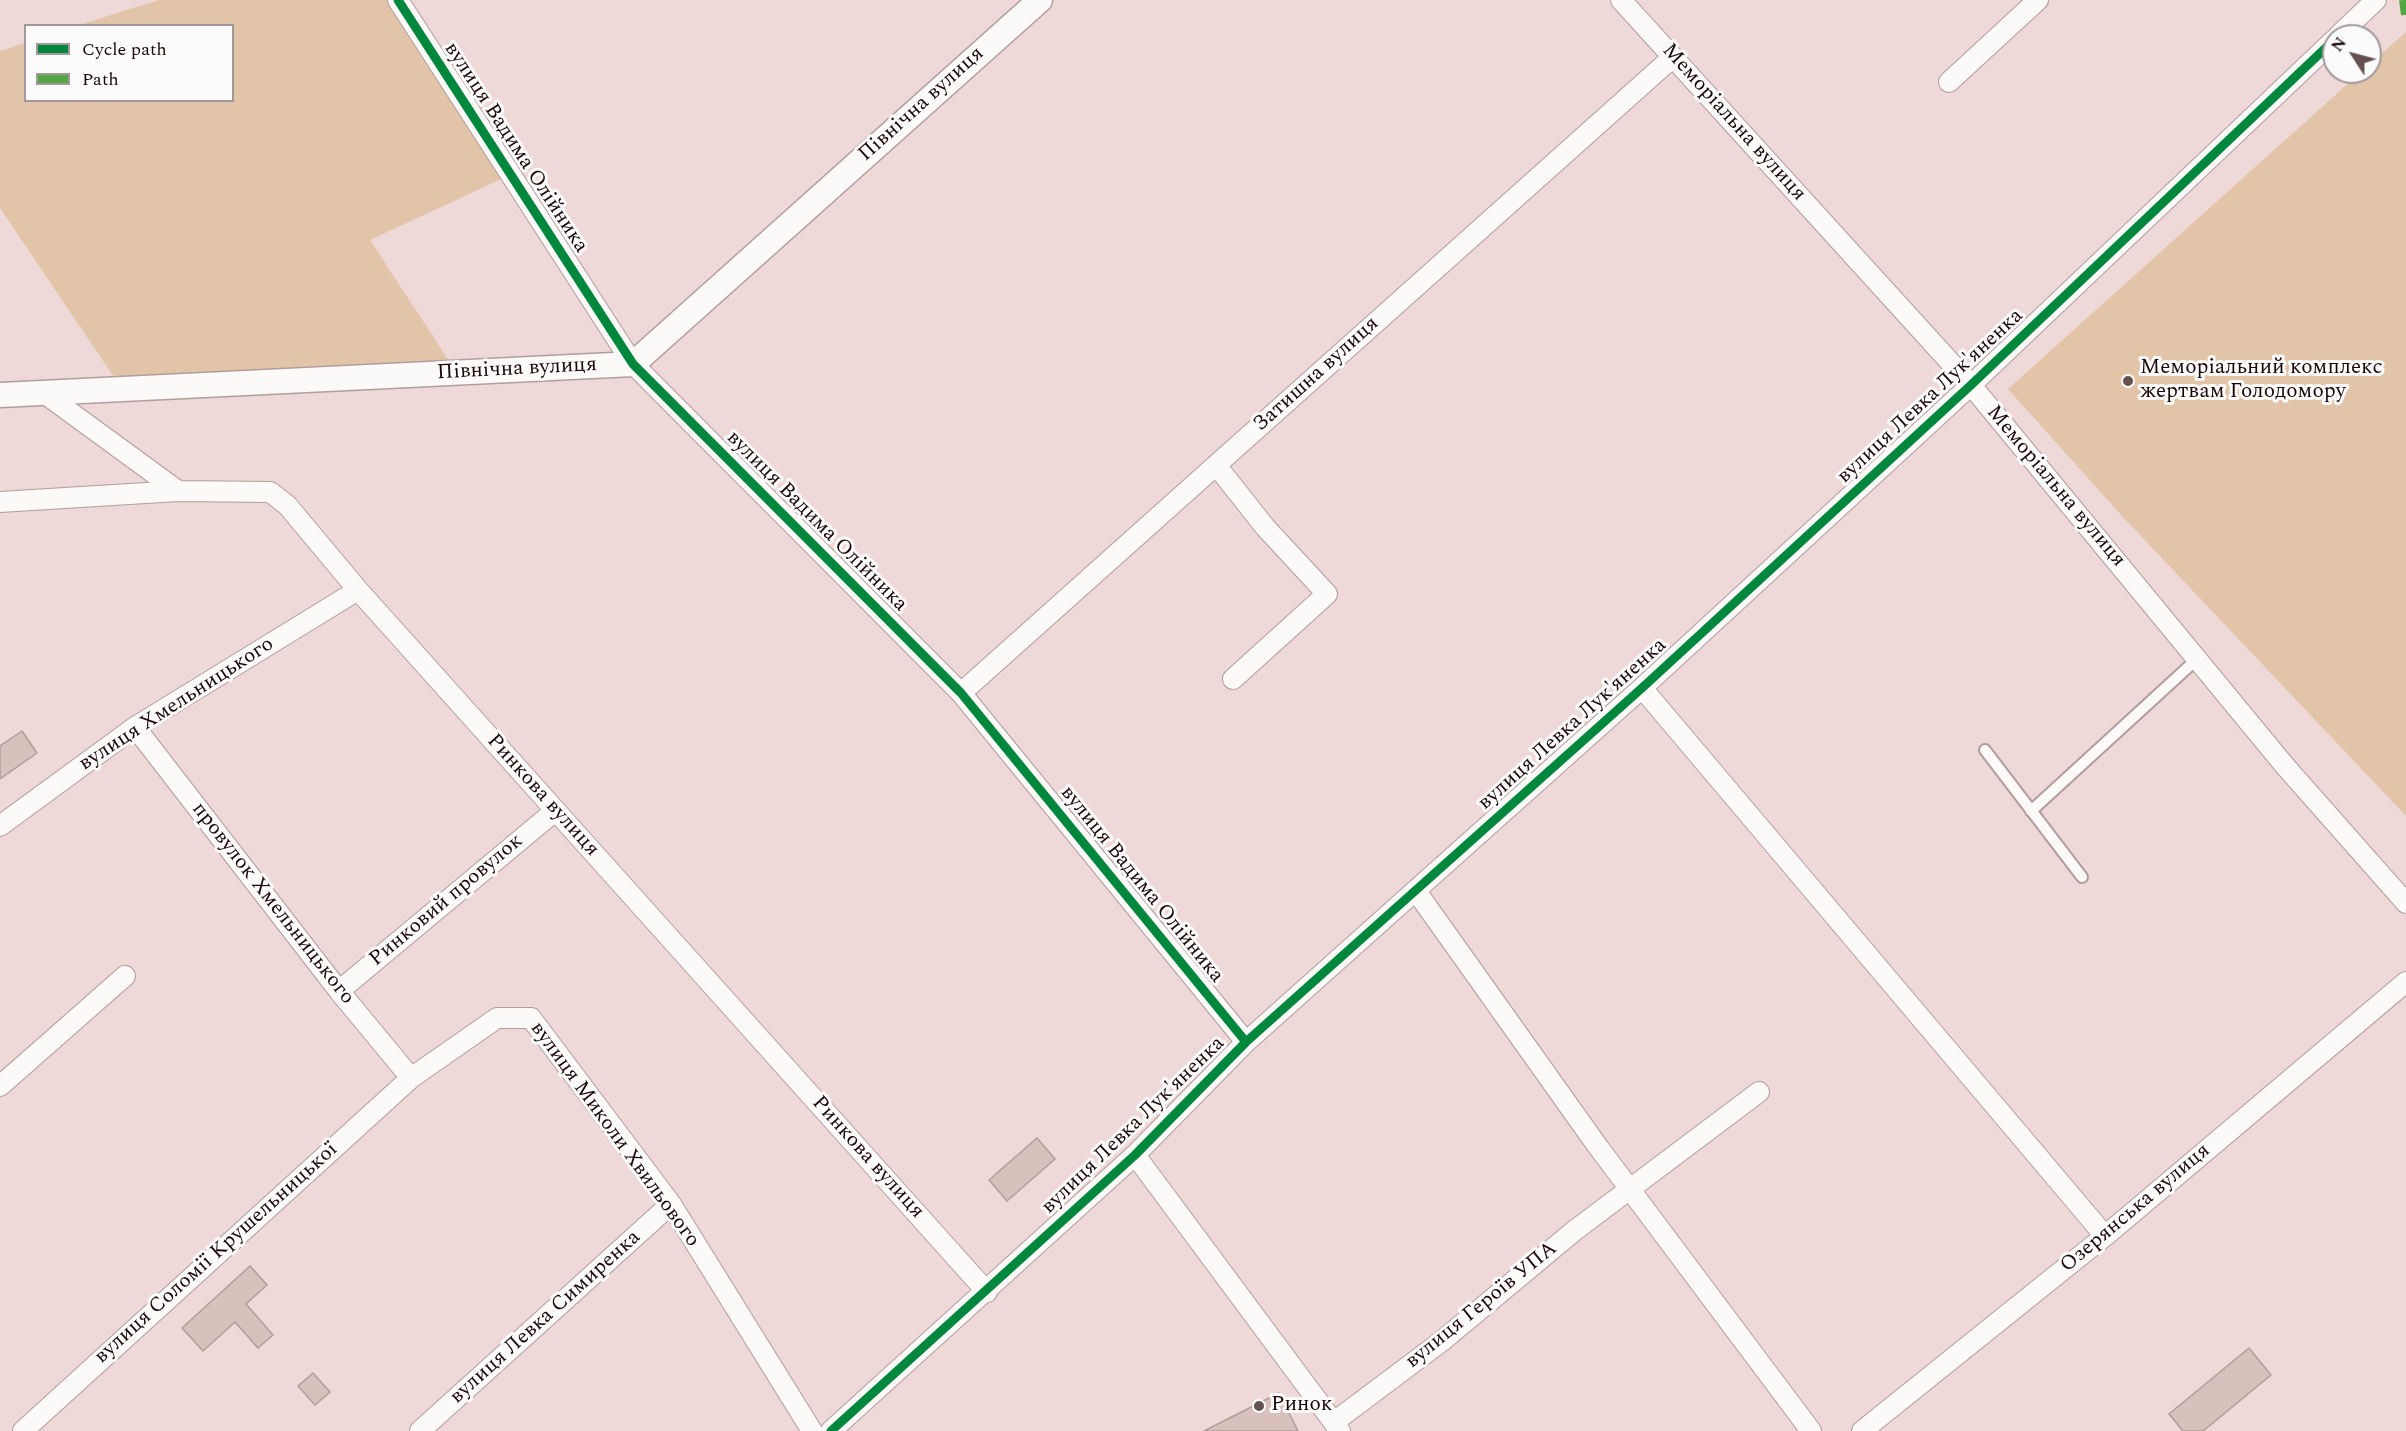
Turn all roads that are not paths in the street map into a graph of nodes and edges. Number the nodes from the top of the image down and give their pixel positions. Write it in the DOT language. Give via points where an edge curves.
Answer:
graph roads {
  1 [pos="398,0"];
  2 [pos="1040,0"];
  3 [pos="1621,0"];
  4 [pos="2038,0"];
  5 [pos="2376,0"];
  6 [pos="2351,24"];
  7 [pos="2322,51"];
  8 [pos="1673,57"];
  9 [pos="1949,82"];
  10 [pos="633,364"];
  11 [pos="1971,385"];
  12 [pos="44,393"];
  13 [pos="0,395"];
  14 [pos="1216,465"];
  15 [pos="178,491"];
  16 [pos="0,502"];
  17 [pos="358,590"];
  18 [pos="2197,659"];
  19 [pos="1233,679"];
  20 [pos="1641,688"];
  21 [pos="961,693"];
  22 [pos="135,728"];
  23 [pos="1984,750"];
  24 [pos="555,811"];
  25 [pos="2031,811"];
  26 [pos="0,826"];
  27 [pos="2082,877"];
  28 [pos="1416,891"];
  29 [pos="2406,903"];
  30 [pos="125,976"];
  31 [pos="2406,982"];
  32 [pos="339,991"];
  33 [pos="497,1018"];
  34 [pos="1246,1042"];
  35 [pos="411,1078"];
  36 [pos="0,1086"];
  37 [pos="1759,1092"];
  38 [pos="1135,1155"];
  39 [pos="1630,1190"];
  40 [pos="671,1204"];
  41 [pos="2105,1236"];
  42 [pos="987,1292"];
  43 [pos="1337,1426"];
  44 [pos="23,1431"];
  45 [pos="420,1431"];
  46 [pos="812,1431"];
  47 [pos="831,1431"];
  48 [pos="1811,1431"];
  49 [pos="1862,1431"];
  1 -- 10 [label="street, вулиця Вадима Олійника"];
  2 -- 10 [label="street, Північна вулиця"];
  3 -- 8 [label="street, Меморіальна вулиця"];
  4 -- 9 [label="street"];
  5 -- 6 [label="street"];
  7 -- 11 [label="street, вулиця Левка Лук'яненка"];
  8 -- 11 [label="street, Меморіальна вулиця"];
  8 -- 14 [label="street, Затишна вулиця"];
  10 -- 12 [label="street, Північна вулиця"];
  10 -- 21 [label="street, вулиця Вадима Олійника"];
  11 -- 18 [label="street, Меморіальна вулиця"];
  11 -- 20 [label="street, вулиця Левка Лук'яненка"];
  12 -- 13 [label="street, Північна вулиця"];
  12 -- 15 [label="street"];
  14 -- 19 [label="street" via="1265,527 1327,594"];
  14 -- 21 [label="street, Затишна вулиця"];
  15 -- 16 [label="street, Ринкова вулиця"];
  15 -- 17 [label="street, Ринкова вулиця" via="270,492 287,505"];
  17 -- 22 [label="street, вулиця Хмельницького"];
  17 -- 24 [label="street, Ринкова вулиця"];
  18 -- 25 [label="lane"];
  18 -- 29 [label="street, Меморіальна вулиця"];
  20 -- 28 [label="street, вулиця Левка Лук'яненка"];
  20 -- 41 [label="street"];
  21 -- 34 [label="street, вулиця Вадима Олійника"];
  22 -- 26 [label="street, вулиця Хмельницького"];
  22 -- 32 [label="street, провулок Хмельницького"];
  23 -- 25 [label="lane"];
  24 -- 32 [label="street, Ринковий провулок"];
  24 -- 42 [label="street, Ринкова вулиця"];
  25 -- 27 [label="lane"];
  28 -- 34 [label="street, вулиця Левка Лук'яненка"];
  28 -- 39 [label="street"];
  30 -- 36 [label="street"];
  31 -- 41 [label="street, Озерянська вулиця"];
  32 -- 35 [label="street, провулок Хмельницького"];
  33 -- 35 [label="street, вулиця Соломії Крушельницької"];
  33 -- 40 [label="street, вулиця Миколи Хвильового" via="531,1018"];
  34 -- 38 [label="street, вулиця Левка Лук'яненка"];
  35 -- 44 [label="street, вулиця Соломії Крушельницької"];
  37 -- 39 [label="street, вулиця Героїв УПА"];
  38 -- 42 [label="street, вулиця Левка Лук'яненка"];
  38 -- 43 [label="street"];
  39 -- 43 [label="street, вулиця Героїв УПА" via="1574,1231"];
  39 -- 48 [label="street"];
  40 -- 45 [label="street, вулиця Левка Симиренка"];
  40 -- 46 [label="street, вулиця Миколи Хвильового"];
  41 -- 49 [label="street, Озерянська вулиця"];
  42 -- 47 [label="street, вулиця Левка Лук'яненка"];
}
